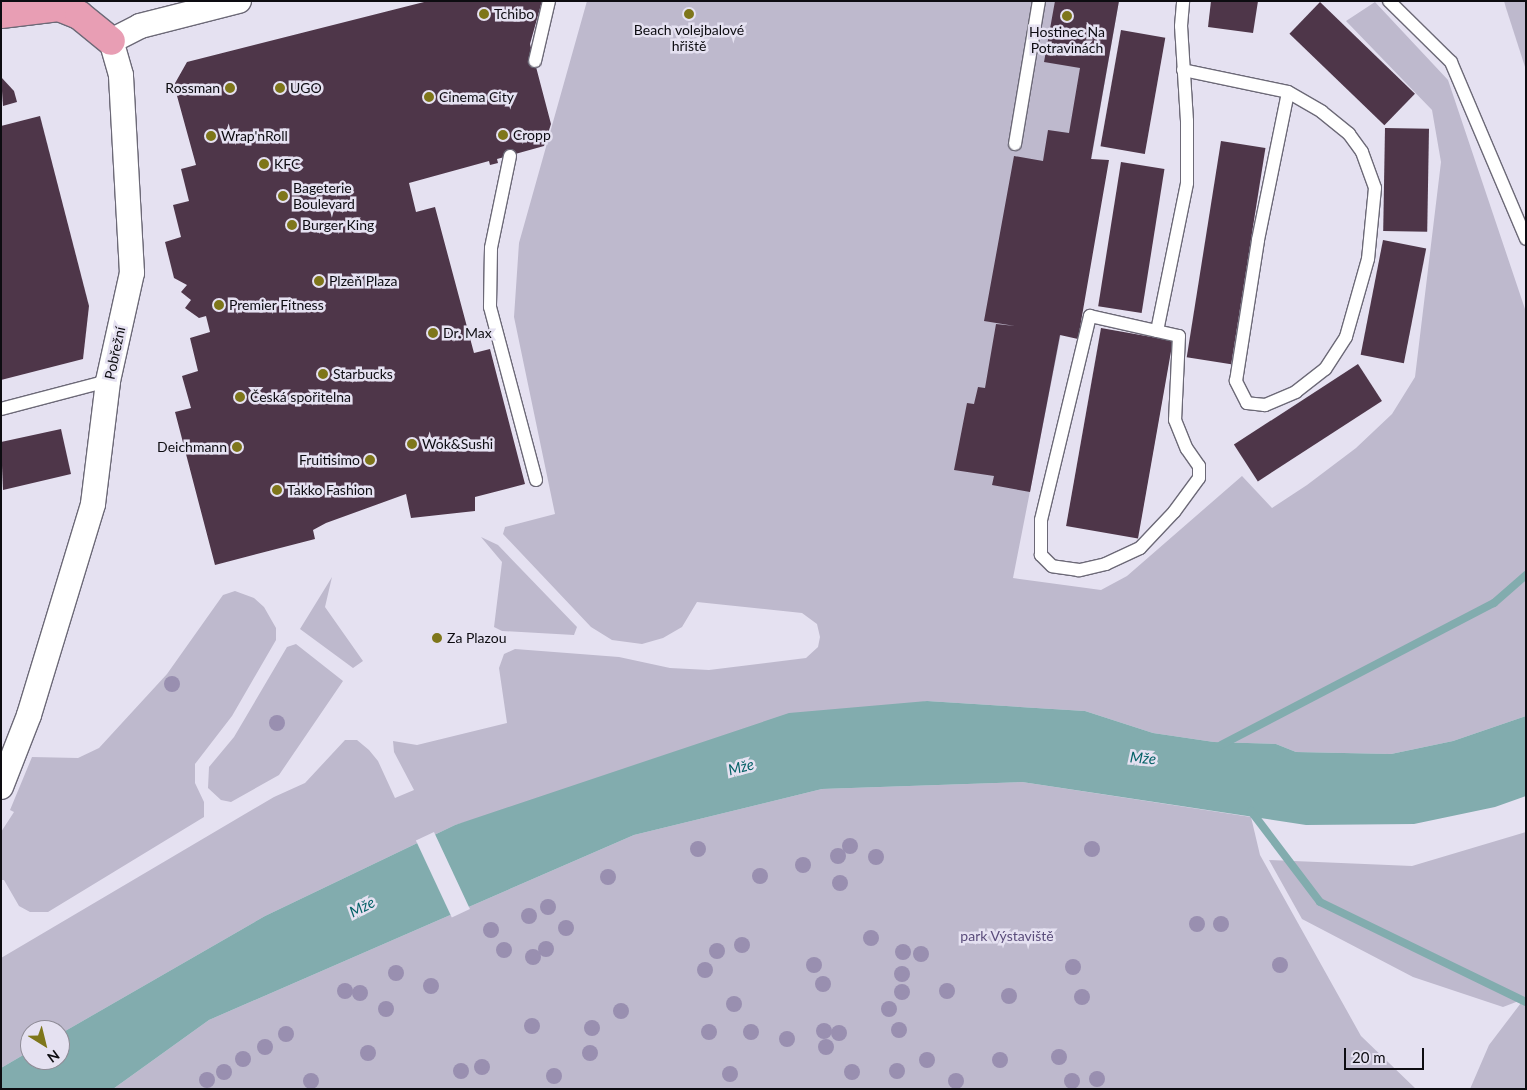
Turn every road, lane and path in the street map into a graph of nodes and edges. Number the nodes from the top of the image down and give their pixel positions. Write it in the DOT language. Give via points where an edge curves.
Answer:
graph roads {
  1 [pos="239,1"];
  2 [pos="549,1"];
  3 [pos="1039,1"];
  4 [pos="1183,1"];
  5 [pos="1389,1"];
  6 [pos="1,14"];
  7 [pos="111,41"];
  8 [pos="535,61"];
  9 [pos="1183,70"];
  10 [pos="1288,92"];
  11 [pos="1015,144"];
  12 [pos="510,156"];
  13 [pos="1526,239"];
  14 [pos="1158,331"];
  15 [pos="108,381"];
  16 [pos="1,409"];
  17 [pos="536,480"];
  18 [pos="1,787"];
  1 -- 7 [label="street" via="140,26"];
  2 -- 8 [label="lane"];
  3 -- 11 [label="lane"];
  4 -- 9 [label="lane"];
  5 -- 13 [label="lane" via="1451,62"];
  6 -- 7 [label="main road" via="59,7 79,14"];
  7 -- 15 [label="street, Pobřežní" via="121,75 132,273"];
  9 -- 10 [label="lane"];
  9 -- 14 [label="lane" via="1186,183"];
  10 -- 10 [label="lane" via="1322,112 1349,134 1362,152 1375,188 1368,259 1346,337 1326,369 1296,392 1265,405 1247,403 1236,381 1258,240"];
  12 -- 17 [label="lane" via="491,248 490,308"];
  14 -- 14 [label="lane" via="1179,336 1175,420 1187,449 1199,466 1199,478 1174,512 1140,548 1106,564 1079,570 1052,566 1041,554 1041,520 1090,316"];
  15 -- 16 [label="lane"];
  15 -- 18 [label="street, Pobřežní" via="93,504 29,715"];
}
